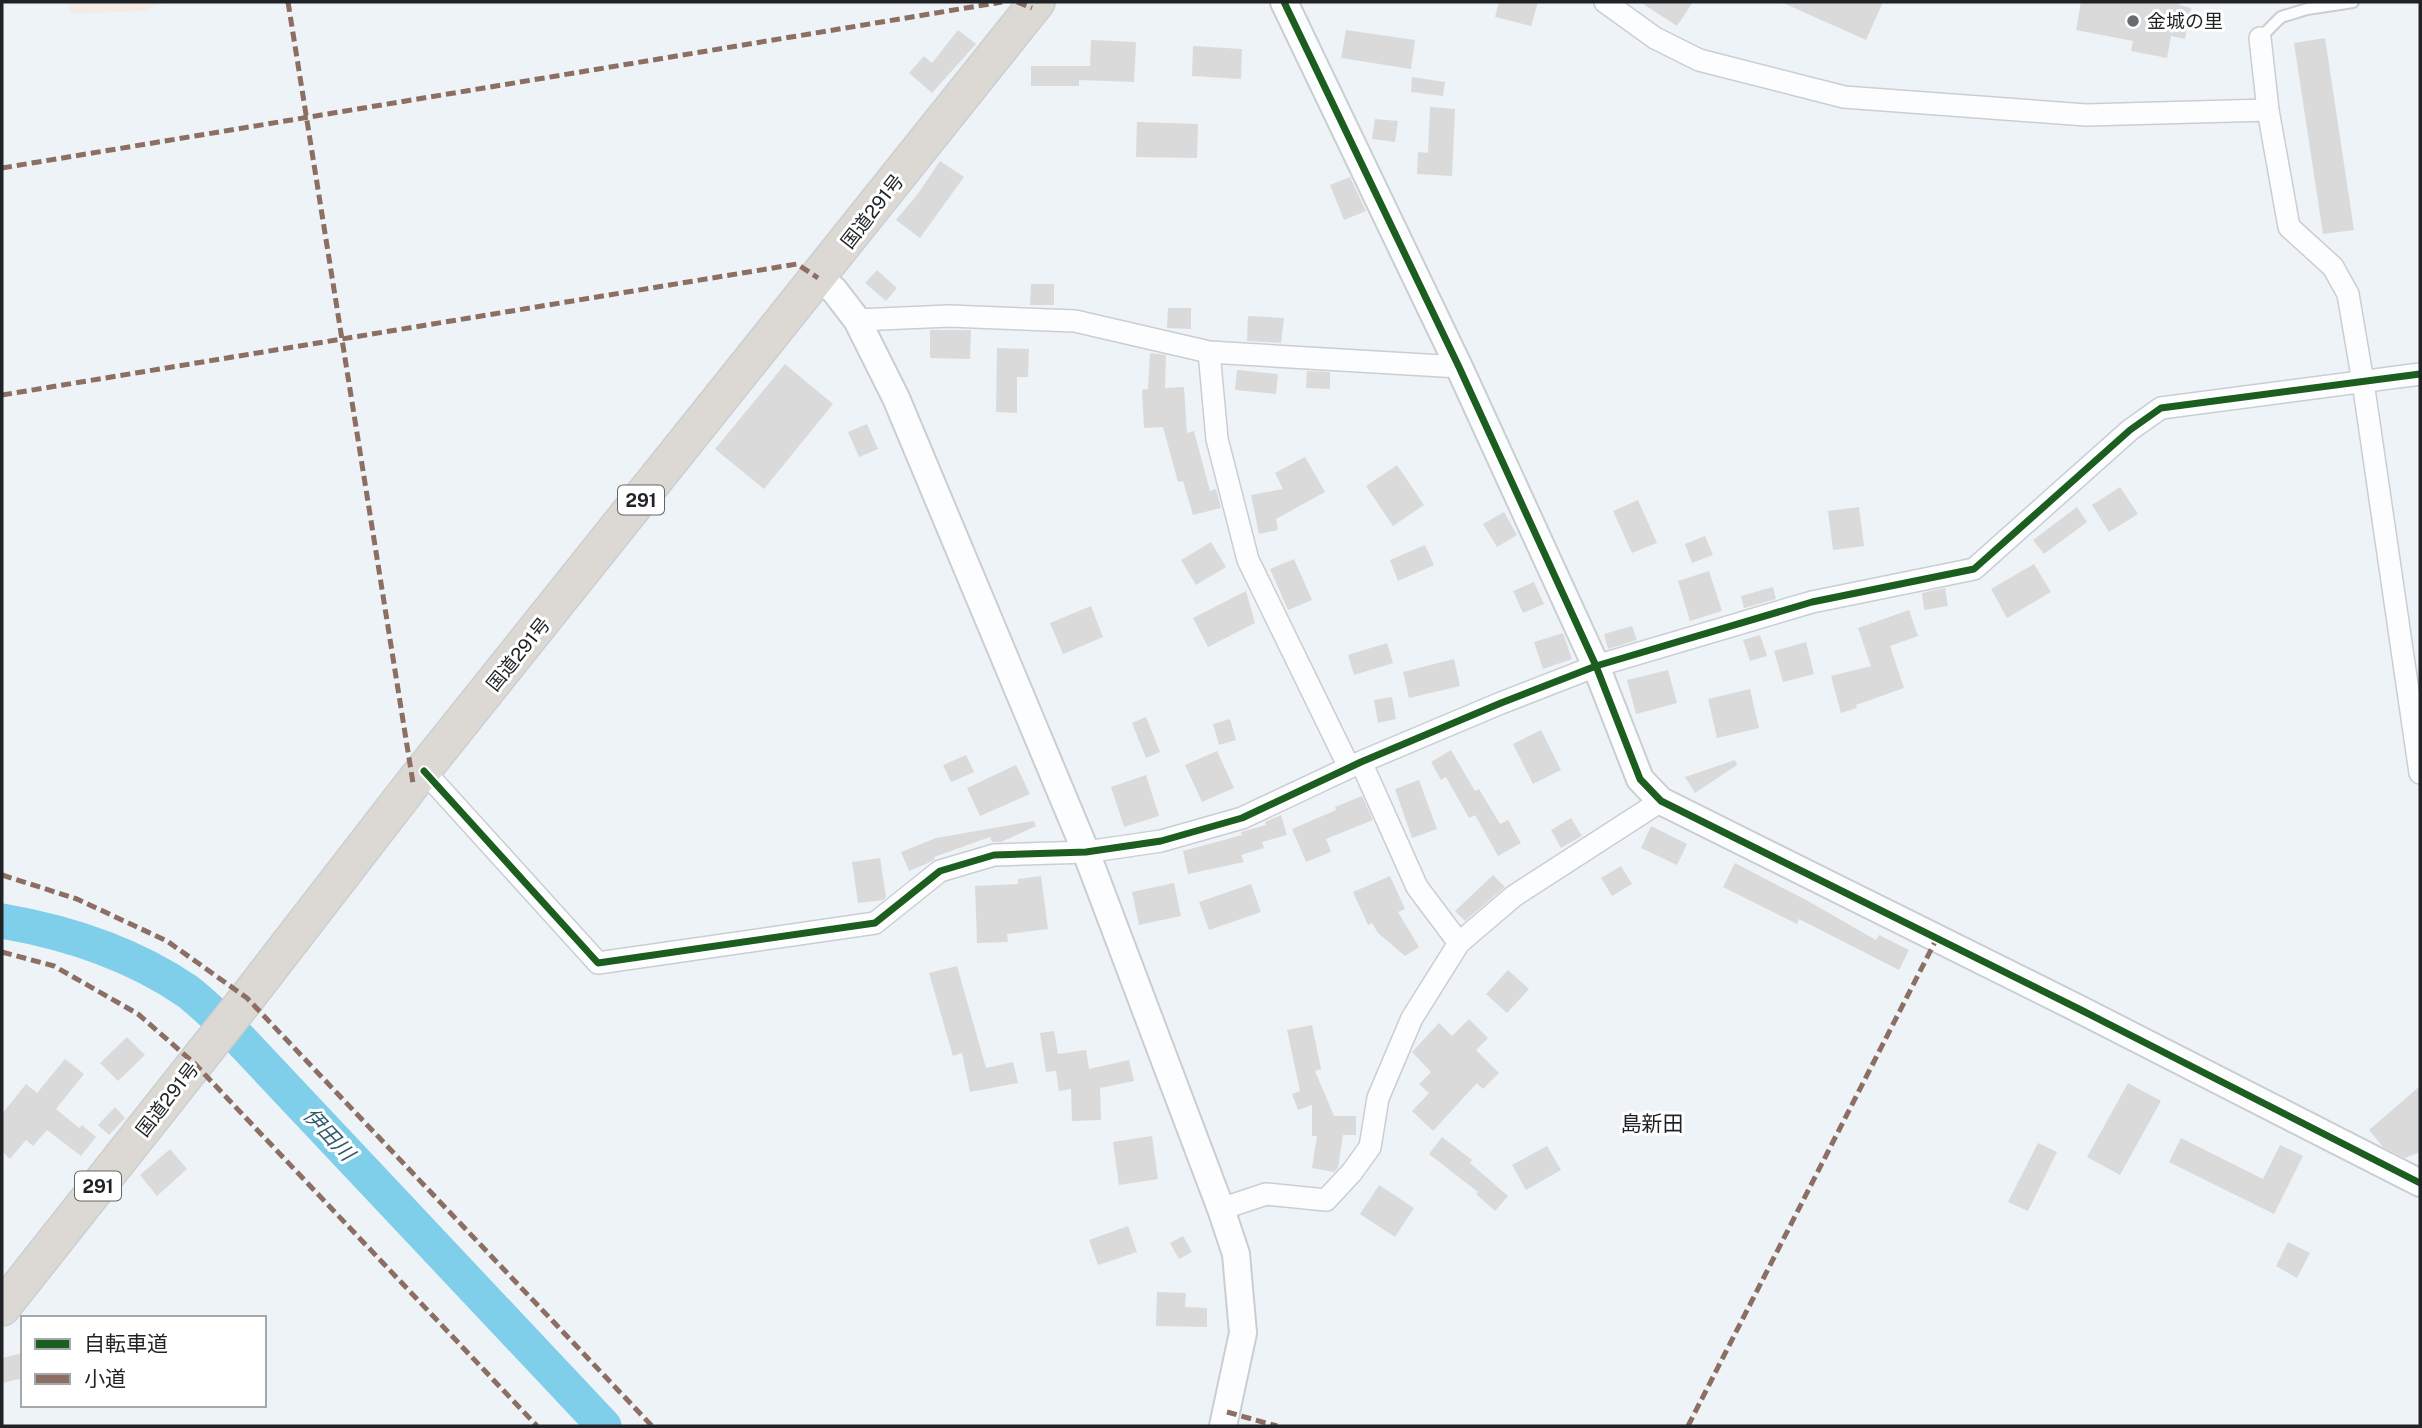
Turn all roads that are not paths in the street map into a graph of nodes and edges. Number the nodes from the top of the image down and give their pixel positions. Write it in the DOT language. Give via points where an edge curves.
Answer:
graph roads {
  1 [pos="1037,2"];
  2 [pos="1284,2"];
  3 [pos="1605,2"];
  4 [pos="2353,2"];
  5 [pos="2259,38"];
  6 [pos="2268,110"];
  7 [pos="818,278"];
  8 [pos="857,320"];
  9 [pos="1209,352"];
  10 [pos="1459,367"];
  11 [pos="2420,374"];
  12 [pos="2363,382"];
  13 [pos="1596,666"];
  14 [pos="1355,764"];
  15 [pos="424,771"];
  16 [pos="2420,773"];
  17 [pos="1661,801"];
  18 [pos="1086,852"];
  19 [pos="1459,943"];
  20 [pos="2420,1183"];
  21 [pos="1222,1209"];
  22 [pos="2,1308"];
  23 [pos="1223,1426"];
  1 -- 7 [label="highway, 国道291号 / 291"];
  2 -- 10 [label="street"];
  3 -- 6 [label="street" via="1655,38 1699,60 1844,97 2086,115"];
  4 -- 5 [label="lane" via="2281,17"];
  5 -- 6 [label="street"];
  6 -- 12 [label="street" via="2288,227 2333,267 2348,294"];
  7 -- 8 [label="street" via="834,290"];
  7 -- 15 [label="highway, 国道291号 / 291"];
  8 -- 9 [label="street" via="949,316 1075,321"];
  8 -- 18 [label="street" via="896,398"];
  9 -- 10 [label="street"];
  9 -- 14 [label="street" via="1217,439 1248,561"];
  10 -- 13 [label="street"];
  11 -- 12 [label="street"];
  12 -- 13 [label="street" via="2161,408 2130,430 1974,569 1812,602"];
  12 -- 16 [label="street"];
  13 -- 14 [label="street"];
  13 -- 17 [label="street" via="1640,779"];
  14 -- 18 [label="street" via="1242,818 1161,841"];
  14 -- 19 [label="street" via="1417,887"];
  15 -- 18 [label="street" via="598,963 875,923 940,871 995,855"];
  15 -- 22 [label="highway, 国道291号 / 291"];
  17 -- 19 [label="street" via="1514,896"];
  17 -- 20 [label="street"];
  18 -- 21 [label="street"];
  19 -- 21 [label="street" via="1412,1018 1378,1098 1370,1147 1352,1172 1326,1200 1266,1194"];
  21 -- 23 [label="street" via="1236,1254 1243,1333"];
}
